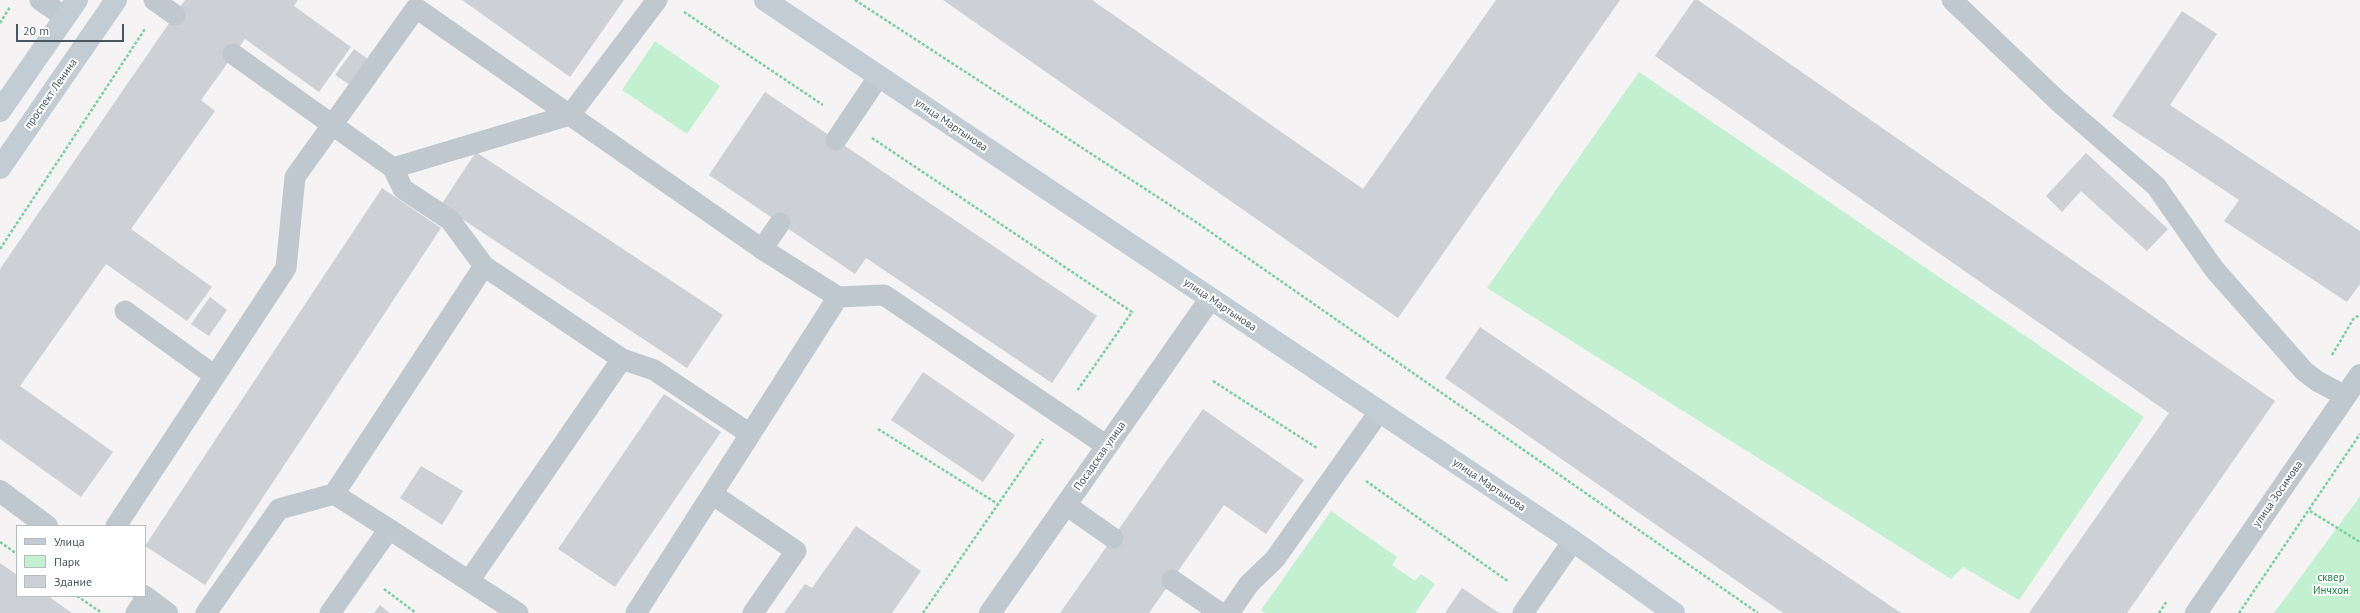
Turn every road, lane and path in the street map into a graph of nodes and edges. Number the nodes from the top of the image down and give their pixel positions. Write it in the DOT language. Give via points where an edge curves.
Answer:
graph roads {
  1 [pos="40,0"];
  2 [pos="77,0"];
  3 [pos="116,0"];
  4 [pos="656,0"];
  5 [pos="765,0"];
  6 [pos="855,0"];
  7 [pos="1952,0"];
  8 [pos="11,6"];
  9 [pos="163,6"];
  10 [pos="679,9"];
  11 [pos="65,18"];
  12 [pos="0,23"];
  13 [pos="91,36"];
  14 [pos="234,54"];
  15 [pos="879,76"];
  16 [pos="0,111"];
  17 [pos="570,115"];
  18 [pos="848,122"];
  19 [pos="332,125"];
  20 [pos="836,140"];
  21 [pos="0,168"];
  22 [pos="393,168"];
  23 [pos="780,222"];
  24 [pos="0,249"];
  25 [pos="762,249"];
  26 [pos="484,266"];
  27 [pos="838,297"];
  28 [pos="1210,299"];
  29 [pos="125,311"];
  30 [pos="622,359"];
  31 [pos="2360,375"];
  32 [pos="215,376"];
  33 [pos="1213,381"];
  34 [pos="2345,396"];
  35 [pos="1379,412"];
  36 [pos="1059,416"];
  37 [pos="878,429"];
  38 [pos="750,434"];
  39 [pos="2360,434"];
  40 [pos="1107,446"];
  41 [pos="1342,464"];
  42 [pos="0,492"];
  43 [pos="334,494"];
  44 [pos="712,494"];
  45 [pos="998,504"];
  46 [pos="1066,505"];
  47 [pos="2310,511"];
  48 [pos="46,525"];
  49 [pos="117,525"];
  50 [pos="389,529"];
  51 [pos="1112,538"];
  52 [pos="1573,541"];
  53 [pos="0,542"];
  54 [pos="2360,542"];
  55 [pos="16,553"];
  56 [pos="360,571"];
  57 [pos="1172,580"];
  58 [pos="469,581"];
  59 [pos="78,597"];
  60 [pos="142,602"];
  61 [pos="1528,606"];
  62 [pos="994,612"];
  63 [pos="102,613"];
  64 [pos="168,613"];
  65 [pos="206,613"];
  66 [pos="330,613"];
  67 [pos="416,613"];
  68 [pos="518,613"];
  69 [pos="636,613"];
  70 [pos="754,613"];
  71 [pos="922,613"];
  72 [pos="1220,613"];
  73 [pos="1229,613"];
  74 [pos="1674,613"];
  75 [pos="1758,613"];
  76 [pos="2196,613"];
  77 [pos="2239,613"];
  1 -- 11 [label="lane"];
  2 -- 11 [label="main road"];
  3 -- 13 [label="main road, проспект Ленина"];
  4 -- 17 [label="lane"];
  5 -- 15 [label="main road, улица Мартынова"];
  6 -- 75 [label="path" via="1196,222"];
  7 -- 34 [label="lane" via="2058,101 2156,186 2214,269 2304,371"];
  8 -- 12 [label="path"];
  9 -- 24 [label="path"];
  10 -- 18 [label="path"];
  11 -- 13 [label="main road"];
  11 -- 16 [label="main road"];
  13 -- 21 [label="main road, проспект Ленина"];
  14 -- 19 [label="lane"];
  15 -- 18 [label="lane"];
  15 -- 28 [label="main road, улица Мартынова"];
  17 -- 19 [label="lane" via="416,8"];
  17 -- 22 [label="lane"];
  17 -- 25 [label="lane"];
  18 -- 20 [label="lane"];
  18 -- 36 [label="path" via="1132,312"];
  19 -- 22 [label="lane"];
  19 -- 32 [label="lane" via="295,178 286,268"];
  22 -- 26 [label="lane" via="403,189 450,220"];
  23 -- 25 [label="lane"];
  25 -- 27 [label="lane"];
  26 -- 30 [label="lane"];
  26 -- 43 [label="lane"];
  27 -- 36 [label="lane" via="884,295"];
  27 -- 38 [label="lane"];
  28 -- 35 [label="main road, улица Мартынова"];
  28 -- 40 [label="street, Посадская улица"];
  29 -- 32 [label="lane"];
  30 -- 38 [label="lane" via="654,370"];
  30 -- 58 [label="lane"];
  31 -- 34 [label="street, улица Зосимова"];
  32 -- 49 [label="lane"];
  33 -- 41 [label="path"];
  34 -- 76 [label="street, улица Зосимова"];
  35 -- 41 [label="lane"];
  35 -- 52 [label="main road, улица Мартынова"];
  36 -- 40 [label="lane"];
  36 -- 45 [label="path"];
  37 -- 45 [label="path"];
  38 -- 44 [label="lane"];
  39 -- 47 [label="path"];
  40 -- 46 [label="street, Посадская улица"];
  41 -- 61 [label="path"];
  41 -- 73 [label="lane" via="1276,559 1249,584"];
  42 -- 48 [label="street"];
  43 -- 50 [label="lane"];
  43 -- 65 [label="lane" via="279,509"];
  44 -- 69 [label="lane"];
  44 -- 70 [label="lane" via="796,551"];
  45 -- 71 [label="path"];
  46 -- 51 [label="lane"];
  46 -- 62 [label="street, Посадская улица"];
  47 -- 54 [label="path"];
  47 -- 77 [label="path"];
  50 -- 56 [label="lane"];
  50 -- 58 [label="lane"];
  52 -- 61 [label="lane"];
  52 -- 74 [label="main road, улица Мартынова"];
  53 -- 55 [label="path"];
  56 -- 66 [label="lane"];
  56 -- 67 [label="path"];
  57 -- 72 [label="lane"];
  58 -- 68 [label="lane"];
  59 -- 63 [label="path"];
  60 -- 64 [label="street"];
}
